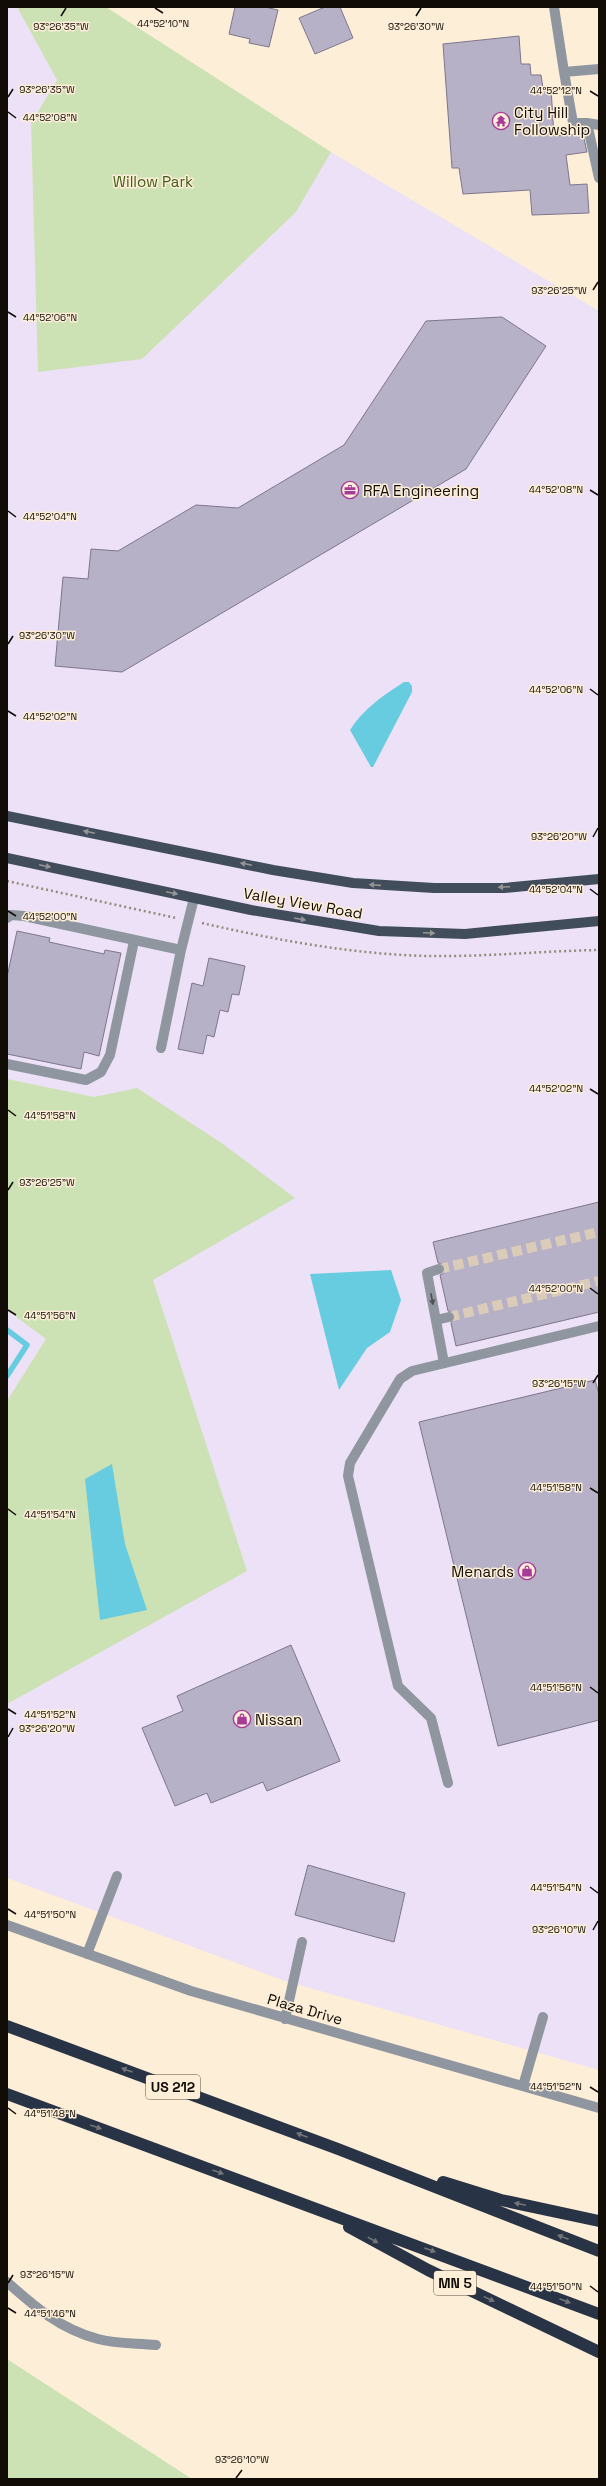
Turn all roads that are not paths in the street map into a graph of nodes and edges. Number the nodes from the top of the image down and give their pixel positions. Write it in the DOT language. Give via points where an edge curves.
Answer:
graph roads {
  1 [pos="554,7"];
  2 [pos="599,69"];
  3 [pos="564,72"];
  4 [pos="587,122"];
  5 [pos="599,125"];
  6 [pos="599,178"];
  7 [pos="7,816"];
  8 [pos="7,858"];
  9 [pos="599,879"];
  10 [pos="194,898"];
  11 [pos="7,918"];
  12 [pos="599,921"];
  13 [pos="134,941"];
  14 [pos="181,950"];
  15 [pos="161,1048"];
  16 [pos="7,1064"];
  17 [pos="439,1269"];
  18 [pos="449,1317"];
  19 [pos="436,1320"];
  20 [pos="599,1326"];
  21 [pos="444,1363"];
  22 [pos="448,1783"];
  23 [pos="117,1876"];
  24 [pos="7,1924"];
  25 [pos="302,1942"];
  26 [pos="87,1954"];
  27 [pos="543,2017"];
  28 [pos="285,2019"];
  29 [pos="7,2026"];
  30 [pos="523,2086"];
  31 [pos="7,2094"];
  32 [pos="599,2108"];
  33 [pos="338,2149"];
  34 [pos="315,2208"];
  35 [pos="599,2221"];
  36 [pos="599,2251"];
  37 [pos="7,2282"];
  38 [pos="599,2314"];
  39 [pos="156,2345"];
  40 [pos="599,2352"];
  1 -- 3 [label="street"];
  2 -- 3 [label="street"];
  3 -- 4 [label="street" via="573,123"];
  4 -- 5 [label="street"];
  4 -- 6 [label="street"];
  9 -- 7 [label="main road, Valley View Road, one-way" via="504,888 434,888 353,883 273,870"];
  8 -- 10 [label="main road, Valley View Road, one-way"];
  10 -- 12 [label="main road, Valley View Road, one-way" via="380,931 465,934"];
  10 -- 14 [label="street"];
  11 -- 13 [label="street" via="11,915 24,916"];
  13 -- 14 [label="street"];
  13 -- 16 [label="street" via="110,1055 101,1072 86,1080"];
  14 -- 15 [label="street"];
  17 -- 19 [label="street, one-way" via="427,1273"];
  18 -- 19 [label="street"];
  19 -- 21 [label="street"];
  20 -- 21 [label="street"];
  21 -- 22 [label="street" via="412,1371 400,1379 352,1457 348,1476 398,1686 431,1718"];
  23 -- 26 [label="street"];
  24 -- 26 [label="street, Plaza Drive"];
  25 -- 28 [label="street"];
  26 -- 28 [label="street, Plaza Drive" via="191,1991"];
  27 -- 30 [label="street"];
  28 -- 30 [label="street, Plaza Drive"];
  33 -- 29 [label="highway, US 212, one-way"];
  30 -- 32 [label="street, Plaza Drive"];
  31 -- 34 [label="highway, one-way"];
  35 -- 33 [label="highway, one-way" via="501,2200"];
  36 -- 33 [label="highway, US 212, one-way"];
  34 -- 38 [label="highway, one-way"];
  34 -- 40 [label="highway, MN 5, one-way" via="428,2270"];
  37 -- 39 [label="street" via="40,2312 64,2327 99,2340"];
}
